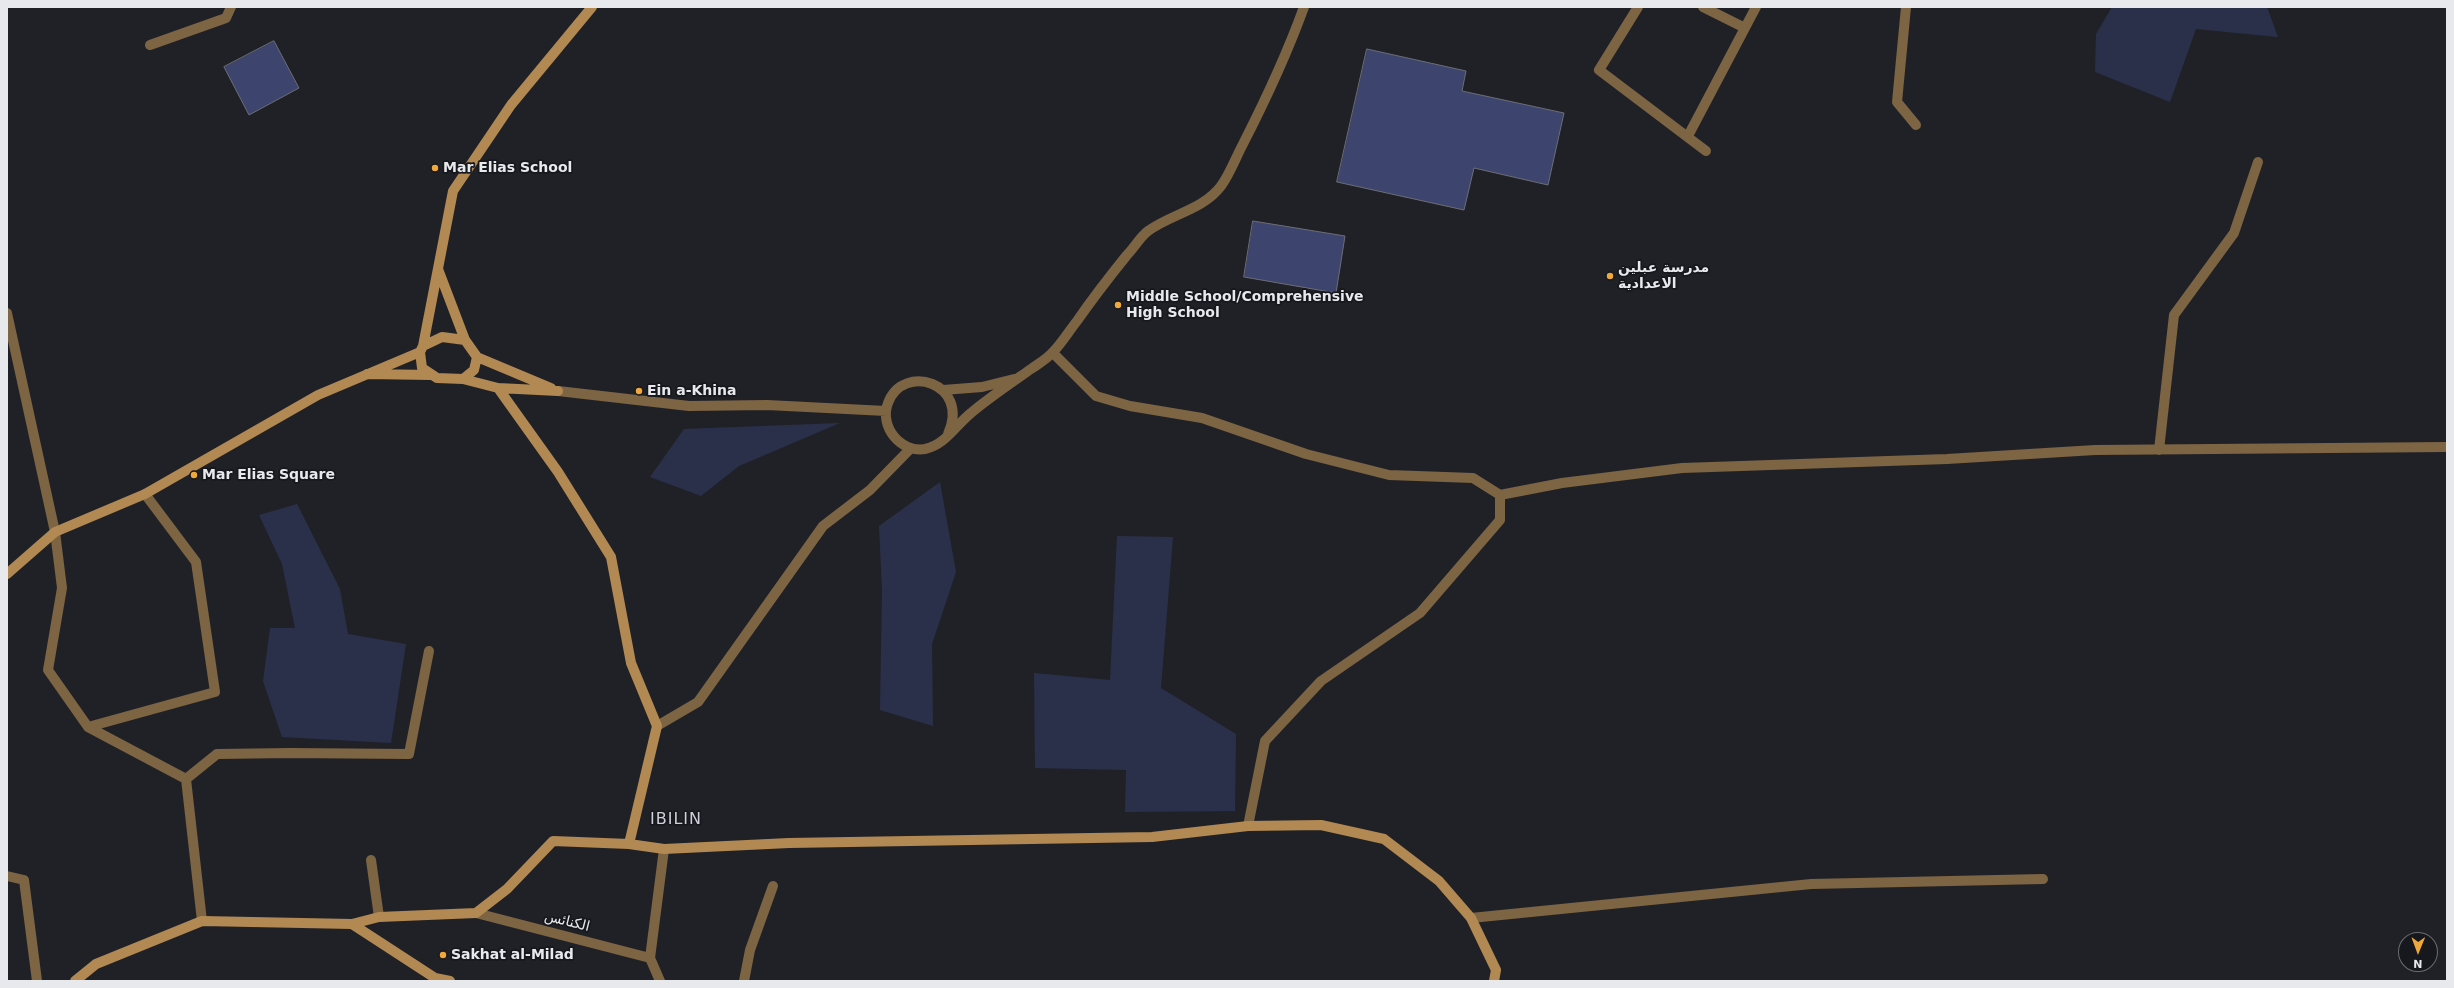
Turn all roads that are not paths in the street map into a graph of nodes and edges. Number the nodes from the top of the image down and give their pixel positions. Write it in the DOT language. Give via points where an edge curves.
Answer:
graph roads {
  1 [pos="231,7"];
  2 [pos="592,7"];
  3 [pos="1304,7"];
  4 [pos="1638,7"];
  5 [pos="1703,7"];
  6 [pos="1756,7"];
  7 [pos="1906,7"];
  8 [pos="1745,28"];
  9 [pos="150,45"];
  10 [pos="1916,125"];
  11 [pos="1688,136"];
  12 [pos="1706,151"];
  13 [pos="2258,162"];
  14 [pos="438,269"];
  15 [pos="7,313"];
  16 [pos="465,340"];
  17 [pos="421,349"];
  18 [pos="1053,353"];
  19 [pos="476,357"];
  20 [pos="364,374"];
  21 [pos="431,375"];
  22 [pos="1018,378"];
  23 [pos="463,379"];
  24 [pos="498,388"];
  25 [pos="942,390"];
  26 [pos="558,391"];
  27 [pos="886,411"];
  28 [pos="948,434"];
  29 [pos="2447,447"];
  30 [pos="911,448"];
  31 [pos="2159,450"];
  32 [pos="145,494"];
  33 [pos="1500,496"];
  34 [pos="56,532"];
  35 [pos="7,574"];
  36 [pos="429,651"];
  37 [pos="657,726"];
  38 [pos="88,727"];
  39 [pos="186,779"];
  40 [pos="1248,826"];
  41 [pos="629,844"];
  42 [pos="664,850"];
  43 [pos="371,860"];
  44 [pos="7,876"];
  45 [pos="2042,879"];
  46 [pos="773,886"];
  47 [pos="476,913"];
  48 [pos="379,917"];
  49 [pos="1471,918"];
  50 [pos="202,921"];
  51 [pos="352,924"];
  52 [pos="650,958"];
  53 [pos="37,981"];
  54 [pos="75,981"];
  55 [pos="450,981"];
  56 [pos="660,981"];
  57 [pos="744,981"];
  58 [pos="1494,981"];
  1 -- 9 [label="street" via="226,18"];
  2 -- 14 [label="street" via="511,105 453,191"];
  3 -- 18 [label="street" via="1262,107 1221,186 1200,205 1148,232 1110,276"];
  4 -- 11 [label="street" via="1599,70"];
  5 -- 8 [label="street"];
  6 -- 8 [label="street"];
  7 -- 10 [label="street" via="1897,102"];
  8 -- 11 [label="street"];
  11 -- 12 [label="street"];
  13 -- 31 [label="street" via="2234,233 2174,315"];
  14 -- 16 [label="street"];
  14 -- 17 [label="street"];
  15 -- 34 [label="street"];
  16 -- 17 [label="street" via="442,337"];
  16 -- 19 [label="street"];
  17 -- 20 [label="street"];
  17 -- 21 [label="street" via="422,368"];
  18 -- 22 [label="street"];
  18 -- 33 [label="street" via="1096,396 1130,406 1202,418 1306,454 1389,475 1472,478"];
  19 -- 23 [label="street" via="474,370"];
  19 -- 26 [label="street"];
  20 -- 21 [label="street"];
  20 -- 32 [label="street" via="318,395"];
  21 -- 23 [label="street"];
  22 -- 25 [label="street" via="982,387"];
  22 -- 28 [label="street"];
  23 -- 24 [label="street"];
  24 -- 26 [label="street"];
  24 -- 37 [label="street" via="558,472 611,557 631,663"];
  25 -- 27 [label="street" via="927,382 906,384 896,390 890,398"];
  25 -- 28 [label="street" via="950,399 954,414"];
  26 -- 27 [label="street" via="689,406 767,405"];
  27 -- 30 [label="street" via="886,422 891,434"];
  28 -- 30 [label="street" via="933,446"];
  29 -- 31 [label="street"];
  30 -- 37 [label="street" via="870,490 823,526 698,702"];
  31 -- 33 [label="street" via="2095,450 1947,459 1682,468 1562,483"];
  32 -- 34 [label="street"];
  32 -- 38 [label="street" via="196,562 214,692"];
  33 -- 40 [label="street" via="1500,520 1420,614 1321,681 1264,741"];
  34 -- 35 [label="street"];
  34 -- 38 [label="street" via="62,588 48,670"];
  36 -- 39 [label="street" via="409,754 217,754"];
  37 -- 41 [label="street"];
  38 -- 39 [label="street"];
  39 -- 50 [label="street"];
  40 -- 42 [label="street" via="1152,837 789,843"];
  40 -- 49 [label="street" via="1321,825 1384,839 1439,881"];
  41 -- 42 [label="street"];
  41 -- 47 [label="street" via="553,841 507,889"];
  42 -- 52 [label="street"];
  43 -- 48 [label="street"];
  44 -- 53 [label="street" via="24,880"];
  45 -- 49 [label="street" via="1811,884"];
  46 -- 57 [label="street" via="750,950"];
  47 -- 48 [label="street"];
  47 -- 52 [label="street, الكنائس"];
  48 -- 51 [label="street"];
  49 -- 58 [label="street" via="1496,970"];
  50 -- 51 [label="street"];
  50 -- 54 [label="street" via="96,964"];
  51 -- 55 [label="street" via="435,978"];
  52 -- 56 [label="street"];
}
